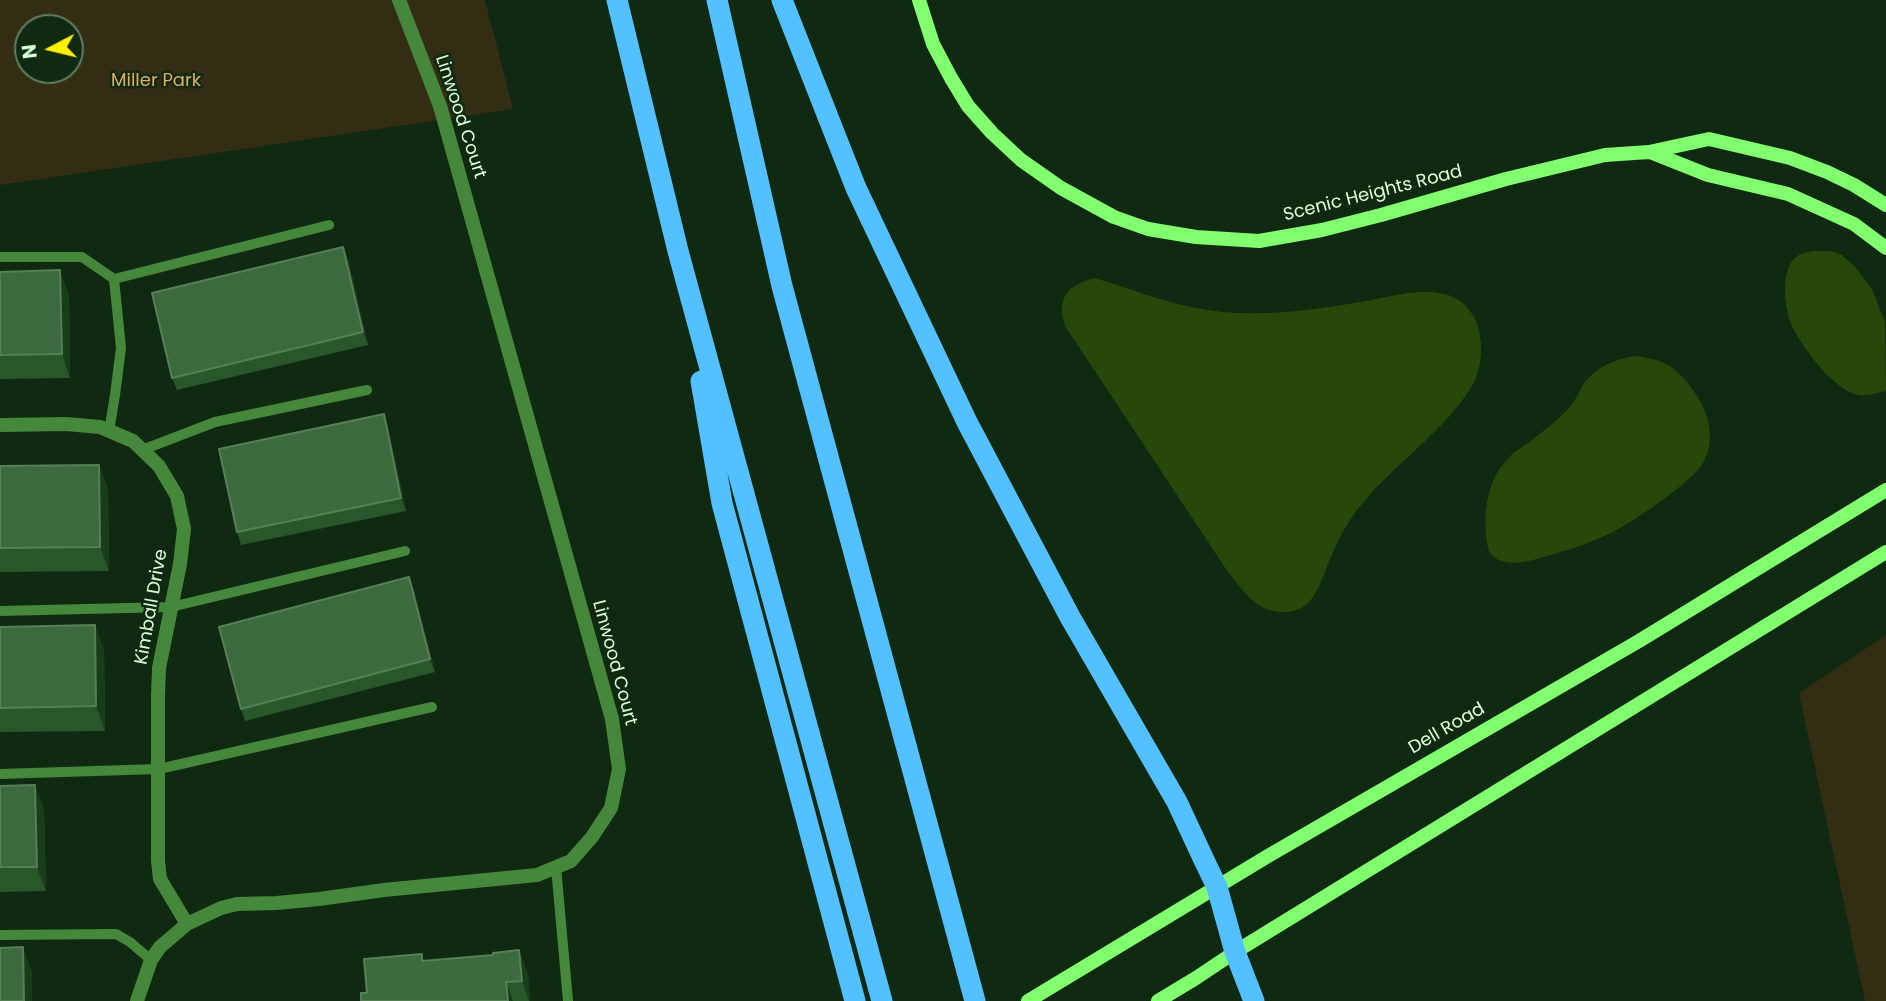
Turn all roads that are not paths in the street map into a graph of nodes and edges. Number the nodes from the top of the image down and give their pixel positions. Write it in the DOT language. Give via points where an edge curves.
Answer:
graph roads {
  1 [pos="399,0"];
  2 [pos="617,0"];
  3 [pos="717,0"];
  4 [pos="782,0"];
  5 [pos="919,0"];
  6 [pos="1649,152"];
  7 [pos="1886,205"];
  8 [pos="329,225"];
  9 [pos="1886,248"];
  10 [pos="678,251"];
  11 [pos="0,257"];
  12 [pos="114,279"];
  13 [pos="368,390"];
  14 [pos="0,425"];
  15 [pos="108,431"];
  16 [pos="142,450"];
  17 [pos="1886,490"];
  18 [pos="405,551"];
  19 [pos="1886,552"];
  20 [pos="171,607"];
  21 [pos="0,611"];
  22 [pos="432,707"];
  23 [pos="159,769"];
  24 [pos="0,774"];
  25 [pos="556,867"];
  26 [pos="1217,887"];
  27 [pos="187,925"];
  28 [pos="0,934"];
  29 [pos="1235,951"];
  30 [pos="151,960"];
  31 [pos="137,1001"];
  32 [pos="568,1001"];
  33 [pos="855,1001"];
  34 [pos="882,1001"];
  35 [pos="975,1001"];
  36 [pos="1028,1001"];
  37 [pos="1158,1001"];
  38 [pos="1254,1001"];
  1 -- 25 [label="street, Linwood Court" via="440,106 611,719 620,769 611,808 571,861"];
  2 -- 10 [label="highway"];
  3 -- 35 [label="highway" via="782,286"];
  4 -- 26 [label="highway" via="856,188 967,422 1070,617 1177,802"];
  5 -- 6 [label="main road, Scenic Heights Road" via="933,44 951,78 992,133 1061,188 1148,229 1259,241 1322,230 1605,155"];
  6 -- 7 [label="main road, Scenic Heights Road" via="1709,139 1790,158 1854,185"];
  6 -- 9 [label="main road, Scenic Heights Road" via="1708,175 1788,194 1854,225"];
  8 -- 12 [label="lane"];
  10 -- 33 [label="highway" via="722,503"];
  10 -- 34 [label="highway"];
  11 -- 12 [label="lane" via="82,257"];
  12 -- 15 [label="lane" via="121,348"];
  13 -- 16 [label="lane" via="215,422"];
  14 -- 15 [label="street, Kimball Drive" via="66,424"];
  15 -- 16 [label="street, Kimball Drive"];
  16 -- 20 [label="street, Kimball Drive" via="159,466 177,496 184,530"];
  17 -- 26 [label="main road, Dell Road" via="1639,641"];
  18 -- 20 [label="lane"];
  19 -- 29 [label="main road"];
  20 -- 21 [label="lane"];
  20 -- 23 [label="street, Kimball Drive" via="159,668"];
  22 -- 23 [label="lane"];
  23 -- 24 [label="lane"];
  23 -- 27 [label="street, Kimball Drive" via="160,879"];
  25 -- 27 [label="street, Linwood Court" via="537,875 236,904"];
  25 -- 32 [label="lane"];
  26 -- 29 [label="highway"];
  26 -- 36 [label="main road, Dell Road"];
  27 -- 30 [label="street, Linwood Court"];
  28 -- 30 [label="lane" via="116,934"];
  29 -- 37 [label="main road"];
  29 -- 38 [label="highway"];
  30 -- 31 [label="street, Linwood Court"];
}
